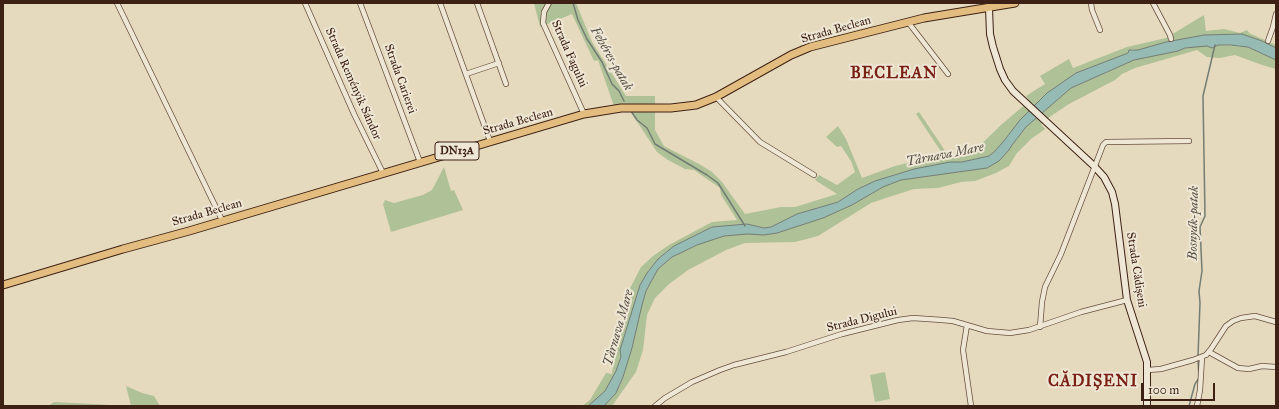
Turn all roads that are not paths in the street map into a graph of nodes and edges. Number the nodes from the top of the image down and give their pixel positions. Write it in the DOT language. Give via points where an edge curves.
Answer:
graph roads {
  1 [pos="117,3"];
  2 [pos="305,3"];
  3 [pos="360,3"];
  4 [pos="440,3"];
  5 [pos="477,3"];
  6 [pos="549,3"];
  7 [pos="1015,3"];
  8 [pos="1091,3"];
  9 [pos="1153,3"];
  10 [pos="989,8"];
  11 [pos="1276,14"];
  12 [pos="908,22"];
  13 [pos="1100,30"];
  14 [pos="1171,39"];
  15 [pos="1268,41"];
  16 [pos="499,63"];
  17 [pos="466,74"];
  18 [pos="948,74"];
  19 [pos="506,84"];
  20 [pos="716,98"];
  21 [pos="584,114"];
  22 [pos="490,141"];
  23 [pos="1189,141"];
  24 [pos="420,162"];
  25 [pos="1094,166"];
  26 [pos="383,174"];
  27 [pos="814,175"];
  28 [pos="222,220"];
  29 [pos="3,286"];
  30 [pos="1127,300"];
  31 [pos="1276,322"];
  32 [pos="966,325"];
  33 [pos="1040,327"];
  34 [pos="1209,352"];
  35 [pos="1201,357"];
  36 [pos="1276,367"];
  37 [pos="1148,370"];
  38 [pos="656,405"];
  39 [pos="971,406"];
  40 [pos="1147,406"];
  41 [pos="1198,406"];
  1 -- 28 [label="street"];
  2 -- 26 [label="street, Strada Reményik Sándor"];
  3 -- 24 [label="street, Strada Carierei"];
  4 -- 17 [label="street"];
  5 -- 16 [label="street"];
  6 -- 21 [label="street, Strada Fagului" via="544,12 543,23"];
  7 -- 10 [label="main road, Strada Beclean / DN13A"];
  8 -- 13 [label="street"];
  9 -- 14 [label="street"];
  10 -- 12 [label="main road, Strada Beclean / DN13A"];
  10 -- 25 [label="main road, Strada Cădișeni" via="990,34 1005,80 1013,91"];
  11 -- 15 [label="street"];
  12 -- 18 [label="street"];
  12 -- 20 [label="main road, Strada Beclean / DN13A" via="803,49"];
  16 -- 17 [label="street"];
  16 -- 19 [label="street"];
  17 -- 22 [label="street"];
  20 -- 21 [label="main road, Strada Beclean / DN13A" via="682,107 621,108"];
  20 -- 27 [label="street" via="760,142"];
  21 -- 22 [label="main road, Strada Beclean / DN13A"];
  22 -- 24 [label="main road, Strada Beclean / DN13A"];
  23 -- 25 [label="street" via="1106,142"];
  24 -- 26 [label="main road, Strada Beclean / DN13A"];
  25 -- 30 [label="main road, Strada Cădișeni" via="1108,183 1114,197"];
  25 -- 33 [label="street" via="1061,254 1045,287"];
  26 -- 28 [label="main road, Strada Beclean / DN13A"];
  28 -- 29 [label="main road, Strada Beclean / DN13A"];
  30 -- 33 [label="street, Strada Digului" via="1081,312"];
  30 -- 37 [label="main road, Strada Cădișeni" via="1146,356"];
  31 -- 34 [label="street" via="1255,316 1233,321 1226,326"];
  32 -- 33 [label="street, Strada Digului" via="1003,333 1022,332"];
  32 -- 38 [label="street, Strada Digului" via="913,318 870,326 714,372 692,382"];
  32 -- 39 [label="street" via="963,350"];
  34 -- 35 [label="street"];
  34 -- 36 [label="street" via="1238,368"];
  35 -- 37 [label="street" via="1161,369"];
  35 -- 41 [label="street"];
  37 -- 40 [label="main road, Strada Cădișeni"];
}
